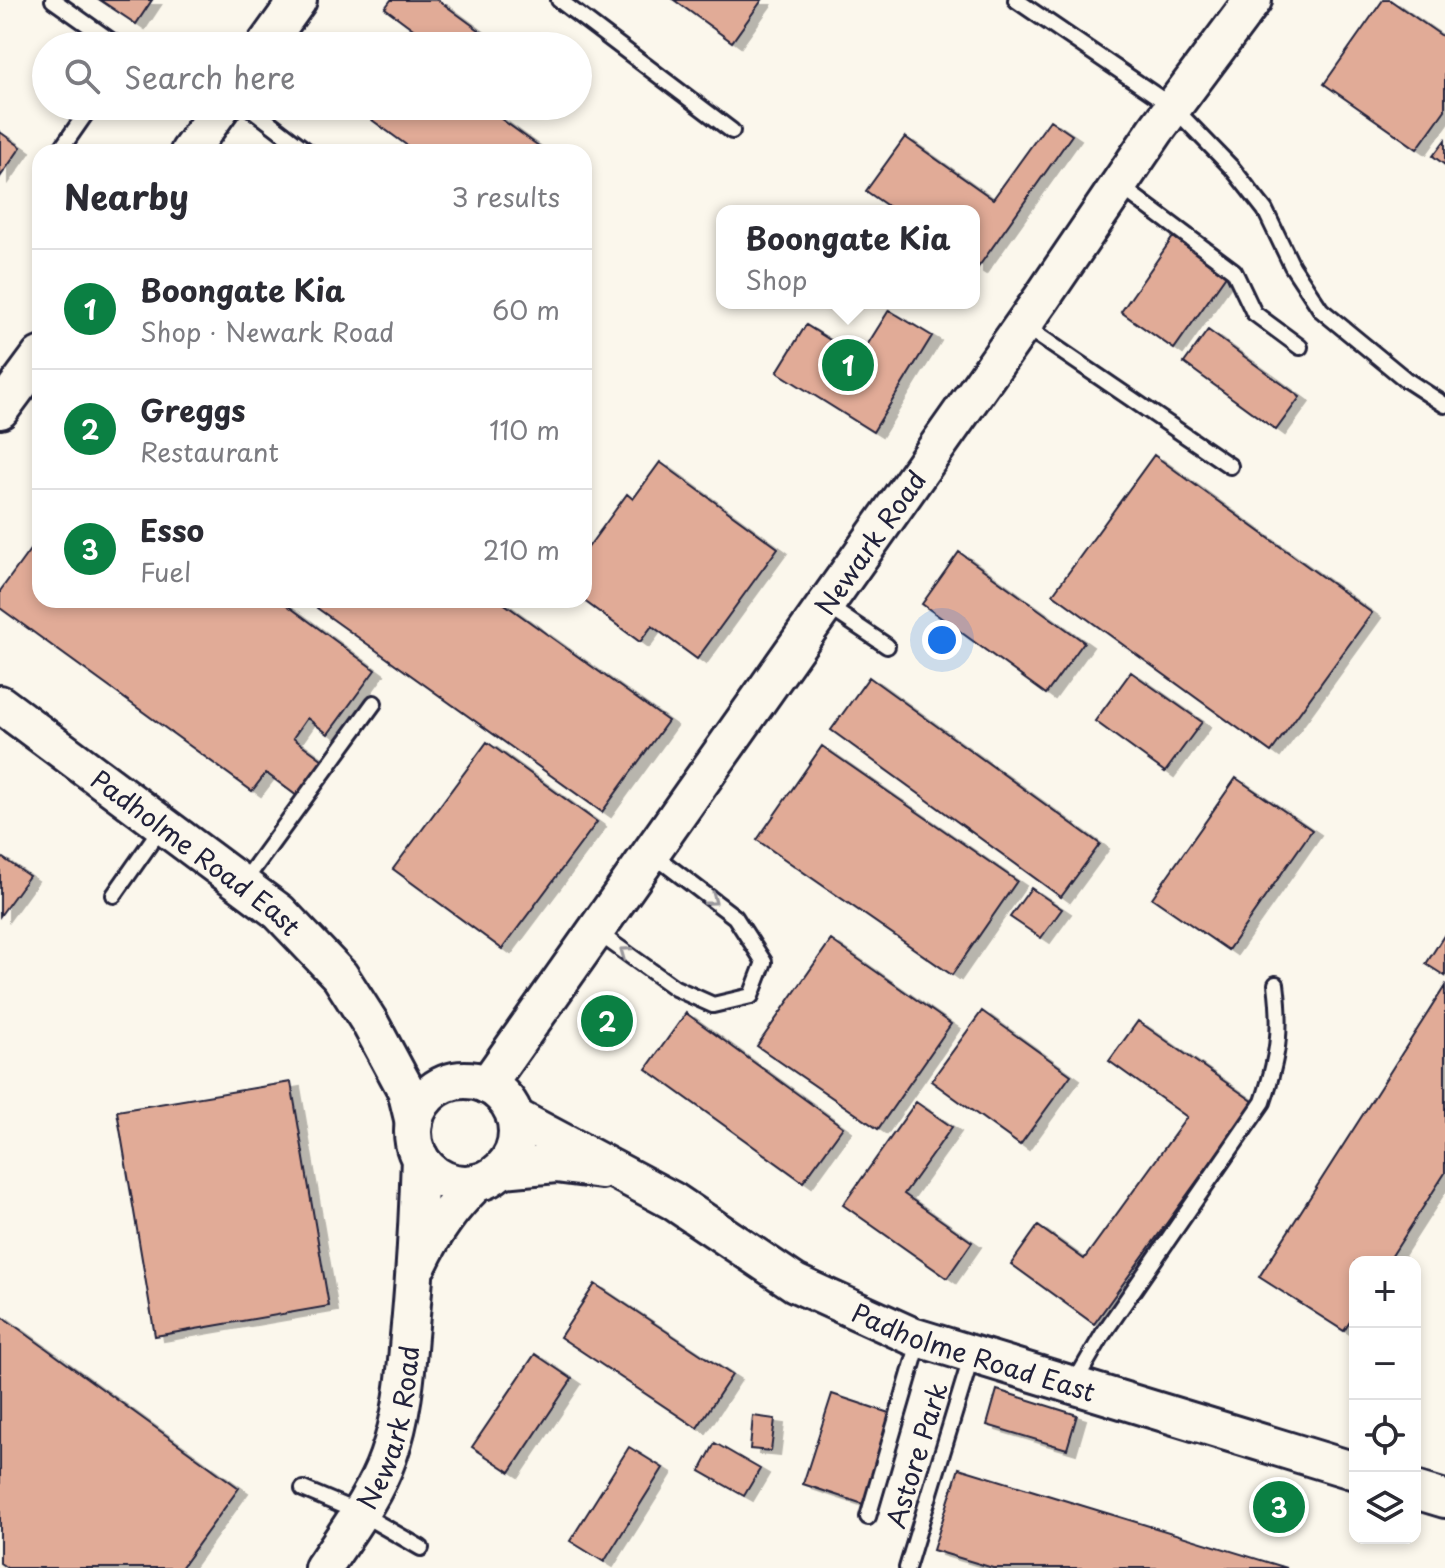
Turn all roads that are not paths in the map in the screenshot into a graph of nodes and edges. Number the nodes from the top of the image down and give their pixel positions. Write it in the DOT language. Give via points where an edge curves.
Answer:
graph roads {
  1 [pos="53,0"];
  2 [pos="298,0"];
  3 [pos="559,0"];
  4 [pos="1016,0"];
  5 [pos="1253,0"];
  6 [pos="98,32"];
  7 [pos="275,32"];
  8 [pos="1173,107"];
  9 [pos="81,120"];
  10 [pos="215,120"];
  11 [pos="249,120"];
  12 [pos="732,131"];
  13 [pos="65,144"];
  14 [pos="195,144"];
  15 [pos="293,144"];
  16 [pos="1118,185"];
  17 [pos="1023,325"];
  18 [pos="1300,347"];
  19 [pos="32,367"];
  20 [pos="1445,405"];
  21 [pos="0,409"];
  22 [pos="1230,466"];
  23 [pos="826,605"];
  24 [pos="887,646"];
  25 [pos="374,703"];
  26 [pos="0,704"];
  27 [pos="163,825"];
  28 [pos="651,852"];
  29 [pos="243,884"];
  30 [pos="114,895"];
  31 [pos="596,930"];
  32 [pos="1276,984"];
  33 [pos="370,1023"];
  34 [pos="487,1085"];
  35 [pos="443,1086"];
  36 [pos="515,1117"];
  37 [pos="417,1140"];
  38 [pos="619,1172"];
  39 [pos="489,1176"];
  40 [pos="415,1272"];
  41 [pos="920,1339"];
  42 [pos="972,1355"];
  43 [pos="1072,1386"];
  44 [pos="1349,1469"];
  45 [pos="303,1489"];
  46 [pos="1421,1492"];
  47 [pos="1445,1499"];
  48 [pos="360,1513"];
  49 [pos="868,1517"];
  50 [pos="421,1548"];
  51 [pos="323,1568"];
  52 [pos="907,1568"];
  1 -- 6 [label="lane"];
  2 -- 7 [label="street"];
  3 -- 12 [label="lane"];
  4 -- 8 [label="lane"];
  5 -- 8 [label="street, Newark Road"];
  8 -- 16 [label="street, Newark Road"];
  8 -- 20 [label="lane" via="1265,210 1321,310"];
  9 -- 13 [label="lane"];
  10 -- 14 [label="street"];
  11 -- 15 [label="lane"];
  16 -- 17 [label="street, Newark Road"];
  16 -- 18 [label="lane" via="1234,271 1254,313"];
  17 -- 22 [label="lane"];
  17 -- 23 [label="street, Newark Road"];
  19 -- 21 [label="street"];
  23 -- 24 [label="lane"];
  23 -- 28 [label="street, Newark Road"];
  25 -- 29 [label="lane"];
  26 -- 27 [label="street, Padholme Road East"];
  27 -- 29 [label="street, Padholme Road East"];
  27 -- 30 [label="lane"];
  28 -- 31 [label="street, Newark Road"];
  28 -- 31 [label="lane, one-way" via="735,917 764,962 751,996 713,1005 675,988"];
  29 -- 33 [label="street, Padholme Road East" via="279,912 340,976"];
  31 -- 34 [label="street, Newark Road"];
  32 -- 43 [label="lane" via="1281,1025 1263,1102"];
  33 -- 35 [label="street" via="426,1077"];
  33 -- 37 [label="street" via="406,1090"];
  34 -- 35 [label="street" via="457,1081"];
  34 -- 36 [label="street, Padholme Road East" via="509,1104"];
  35 -- 37 [label="street" via="420,1107"];
  36 -- 38 [label="street, Padholme Road East"];
  36 -- 39 [label="street" via="511,1158"];
  37 -- 39 [label="street, Padholme Road East" via="430,1170 444,1179 460,1184"];
  37 -- 40 [label="street, Newark Road"];
  38 -- 39 [label="street, Padholme Road East" via="556,1164"];
  38 -- 41 [label="street, Padholme Road East" via="673,1201 795,1283"];
  39 -- 40 [label="street, Newark Road" via="452,1208"];
  40 -- 48 [label="street, Newark Road" via="397,1426 388,1459"];
  41 -- 42 [label="street, Padholme Road East"];
  41 -- 49 [label="lane"];
  42 -- 43 [label="street, Padholme Road East"];
  42 -- 52 [label="lane, Astore Park"];
  43 -- 44 [label="street, Padholme Road East"];
  45 -- 48 [label="lane"];
  46 -- 47 [label="street"];
  48 -- 50 [label="lane"];
  48 -- 51 [label="street, Newark Road"];
}
